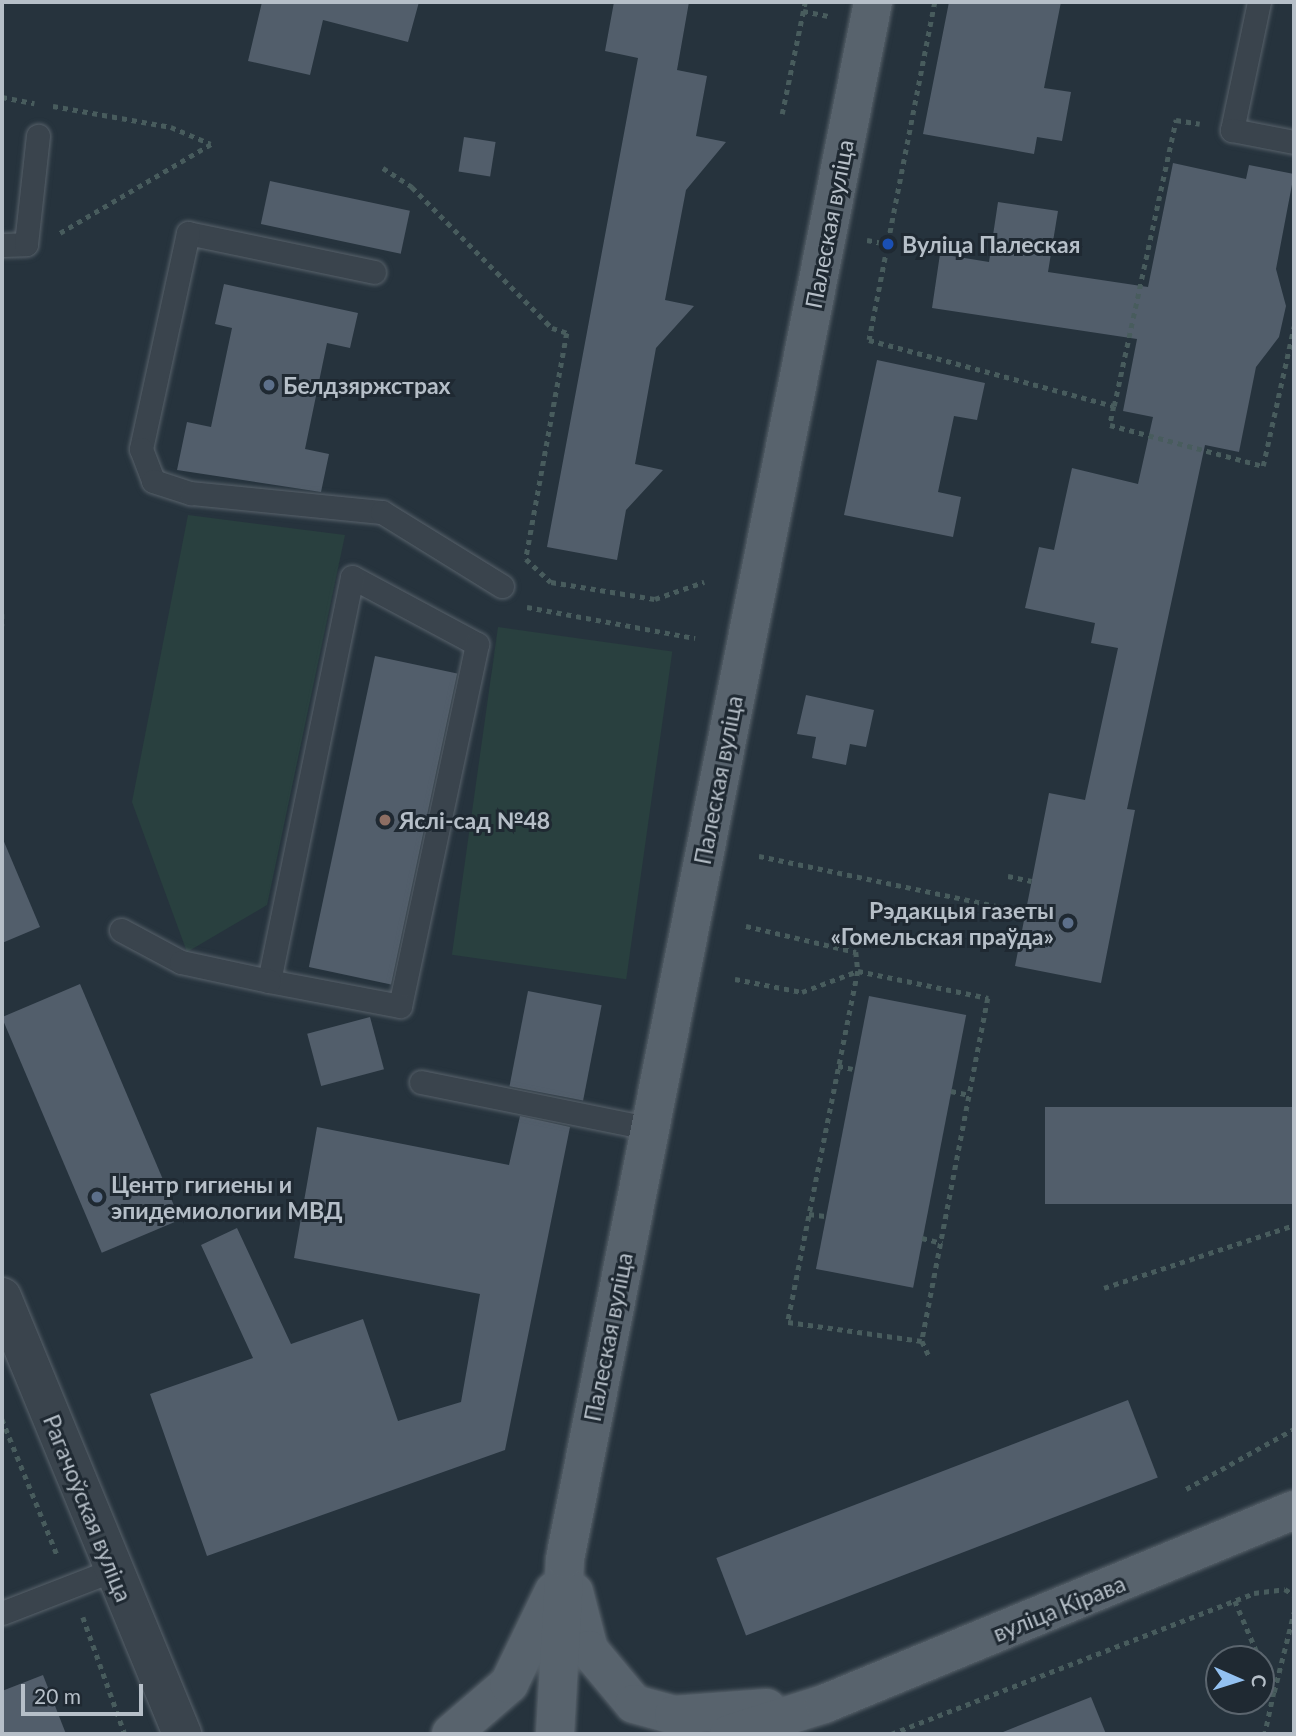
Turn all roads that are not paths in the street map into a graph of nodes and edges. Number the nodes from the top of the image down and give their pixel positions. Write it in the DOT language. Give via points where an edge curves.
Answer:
graph roads {
  1 [pos="873,2"];
  2 [pos="1259,2"];
  3 [pos="38,136"];
  4 [pos="1294,142"];
  5 [pos="2,246"];
  6 [pos="374,272"];
  7 [pos="502,586"];
  8 [pos="121,930"];
  9 [pos="269,981"];
  10 [pos="421,1082"];
  11 [pos="647,1128"];
  12 [pos="2,1297"];
  13 [pos="1294,1510"];
  14 [pos="565,1559"];
  15 [pos="113,1570"];
  16 [pos="2,1613"];
  17 [pos="824,1704"];
  18 [pos="185,1729"];
  19 [pos="451,1734"];
  20 [pos="555,1734"];
  21 [pos="729,1734"];
  22 [pos="775,1734"];
  1 -- 11 [label="main road, Палеская вуліца"];
  2 -- 4 [label="lane" via="1232,130"];
  3 -- 5 [label="lane" via="26,244"];
  6 -- 7 [label="lane" via="188,233 141,449 153,481 191,493 382,512"];
  8 -- 9 [label="lane" via="181,962"];
  9 -- 9 [label="lane" via="343,617 352,577 477,644 400,1006"];
  10 -- 11 [label="lane"];
  11 -- 14 [label="main road, Палеская вуліца"];
  12 -- 15 [label="street, Рагачоўская вуліца"];
  13 -- 17 [label="main road, вуліца Кірава"];
  14 -- 17 [label="main road" via="589,1650 634,1704 674,1715"];
  14 -- 19 [label="main road, Палеская вуліца" via="539,1631 509,1684"];
  14 -- 20 [label="main road, Палеская вуліца"];
  15 -- 16 [label="lane"];
  15 -- 18 [label="street, Рагачоўская вуліца"];
  17 -- 21 [label="main road, вуліца Кірава"];
  17 -- 22 [label="main road, вуліца Кірава"];
}
